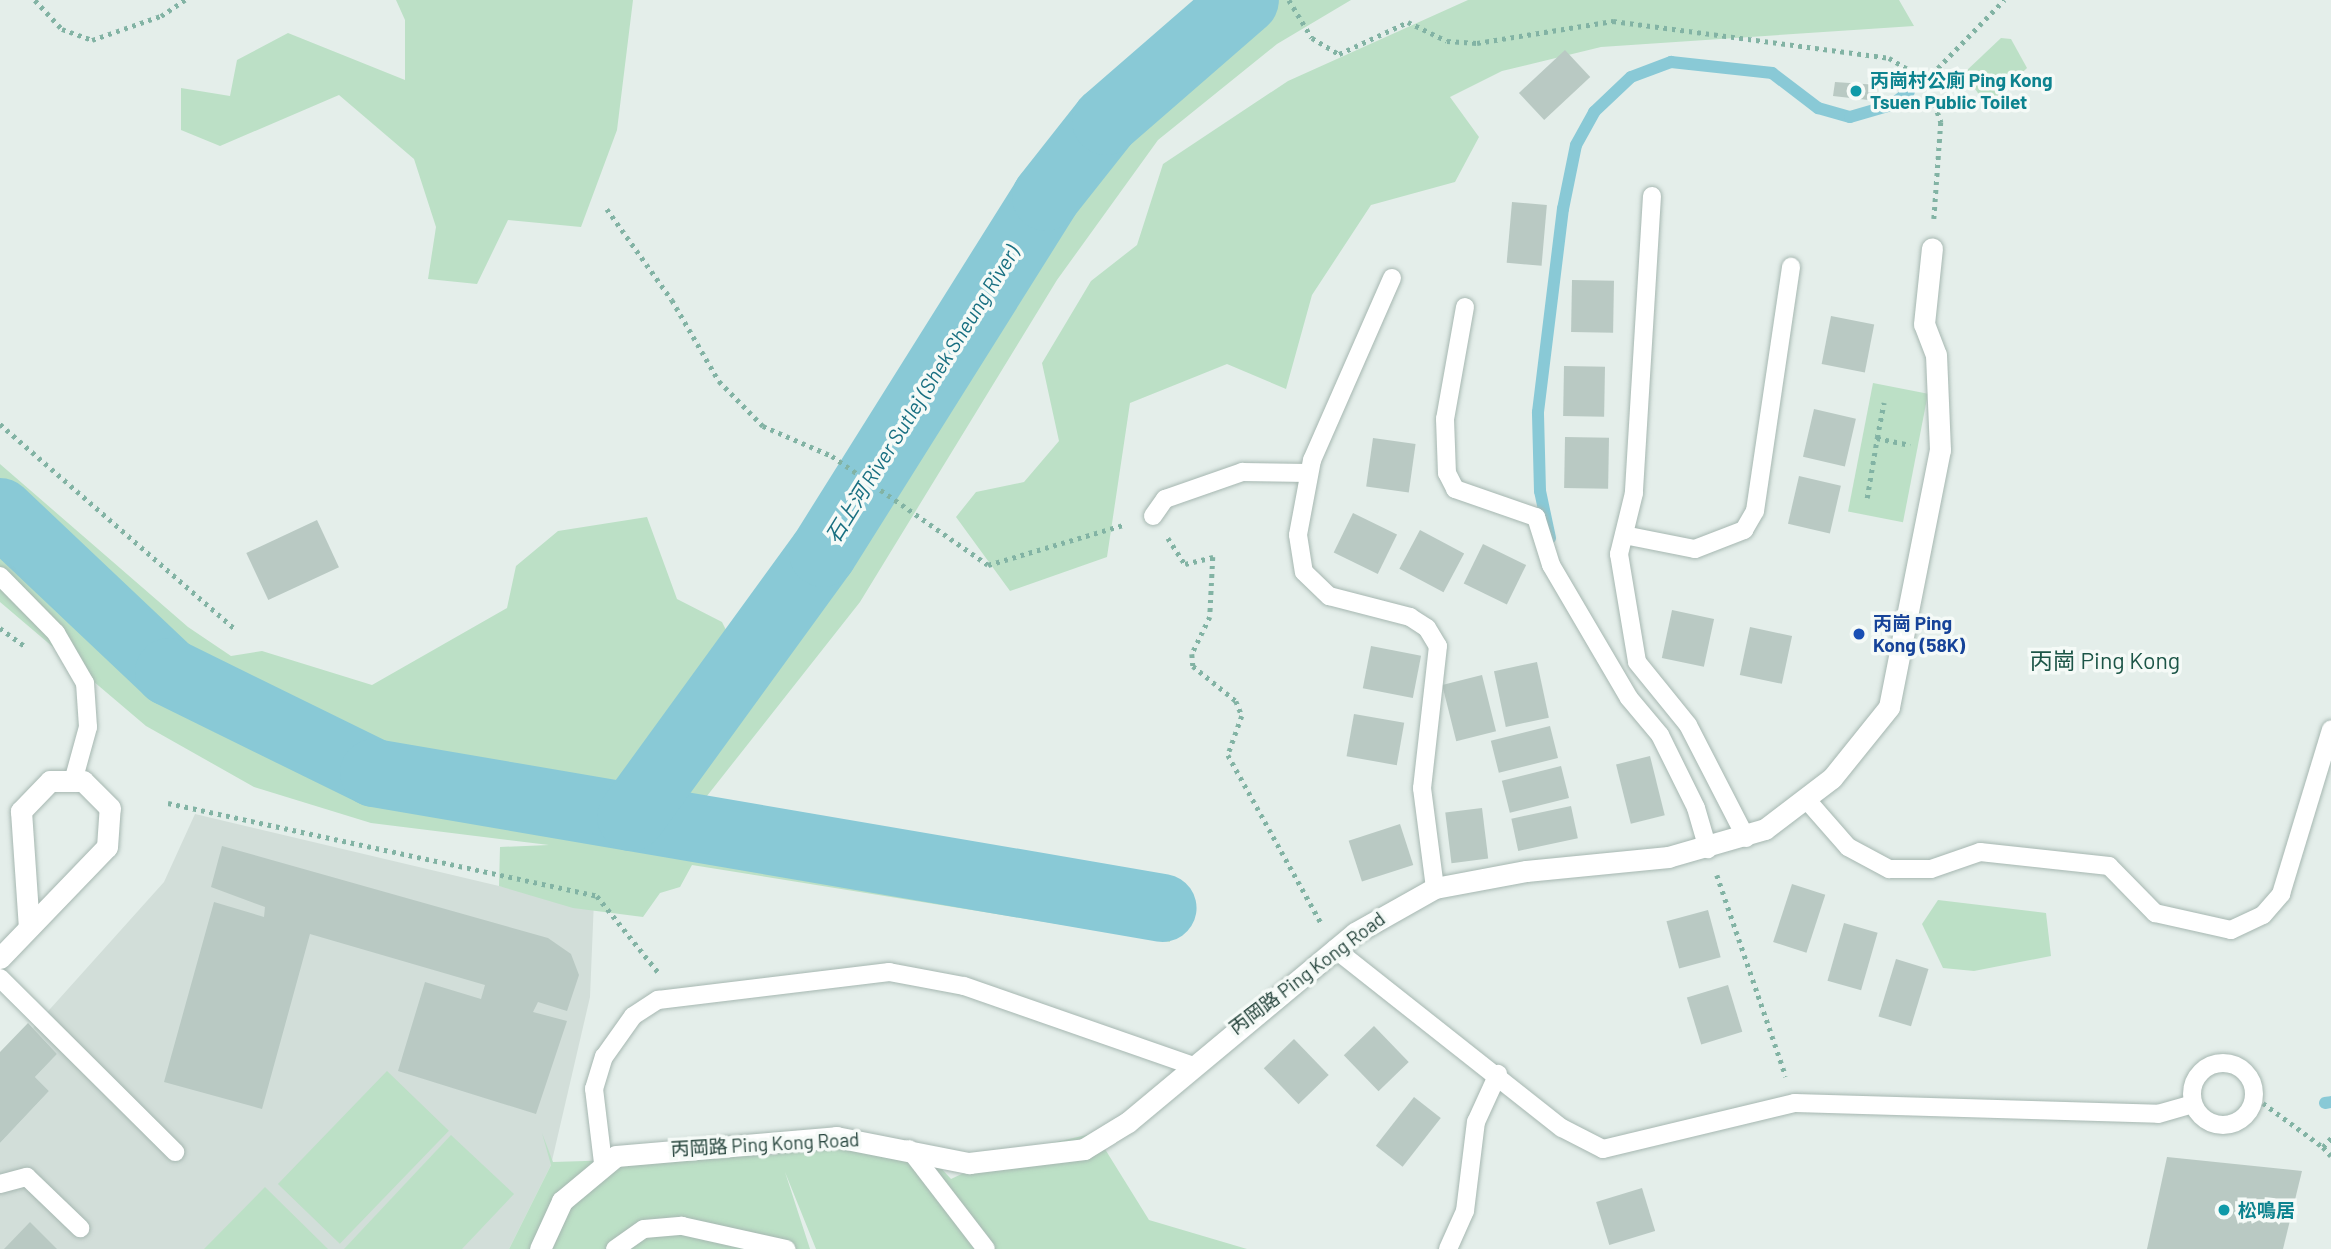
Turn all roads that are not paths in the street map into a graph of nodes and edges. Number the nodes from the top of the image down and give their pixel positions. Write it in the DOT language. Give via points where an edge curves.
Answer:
graph roads {
  1 [pos="1652,195"];
  2 [pos="1931,248"];
  3 [pos="1791,267"];
  4 [pos="1392,278"];
  5 [pos="1465,307"];
  6 [pos="1308,473"];
  7 [pos="1153,516"];
  8 [pos="1624,535"];
  9 [pos="0,576"];
  10 [pos="2331,729"];
  11 [pos="74,778"];
  12 [pos="1806,799"];
  13 [pos="1746,838"];
  14 [pos="1708,849"];
  15 [pos="1435,888"];
  16 [pos="29,927"];
  17 [pos="1335,949"];
  18 [pos="0,957"];
  19 [pos="0,978"];
  20 [pos="1191,1065"];
  21 [pos="1498,1074"];
  22 [pos="2193,1104"];
  23 [pos="908,1149"];
  24 [pos="175,1152"];
  25 [pos="603,1163"];
  26 [pos="0,1184"];
  27 [pos="80,1228"];
  28 [pos="540,1249"];
  29 [pos="615,1249"];
  30 [pos="786,1249"];
  31 [pos="986,1249"];
  32 [pos="1448,1249"];
  1 -- 8 [label="lane" via="1634,493"];
  2 -- 12 [label="street, 丙岡路 Ping Kong Road" via="1924,324 1936,355 1940,450 1889,707 1869,739"];
  3 -- 8 [label="lane" via="1755,511 1744,530 1695,549"];
  4 -- 6 [label="lane"];
  5 -- 14 [label="lane" via="1446,419 1447,473 1455,489 1536,517 1551,565 1629,698 1660,735 1696,808"];
  6 -- 7 [label="lane" via="1242,472 1165,499"];
  6 -- 15 [label="lane" via="1298,535 1304,572 1329,596 1410,617 1427,628 1438,646 1422,788"];
  8 -- 13 [label="lane" via="1619,554 1637,662 1688,725"];
  9 -- 11 [label="lane" via="56,633 85,683 88,727"];
  10 -- 12 [label="lane" via="2281,894 2263,915 2231,930 2155,913 2109,866 1980,852 1931,869 1889,869 1847,847"];
  11 -- 16 [label="street" via="39,786 21,811"];
  11 -- 16 [label="street" via="105,799 111,837"];
  12 -- 13 [label="street, 丙岡路 Ping Kong Road"];
  13 -- 14 [label="street, 丙岡路 Ping Kong Road"];
  14 -- 15 [label="street, 丙岡路 Ping Kong Road"];
  15 -- 17 [label="street, 丙岡路 Ping Kong Road"];
  16 -- 18 [label="street"];
  17 -- 20 [label="street, 丙岡路 Ping Kong Road"];
  17 -- 21 [label="lane"];
  19 -- 24 [label="lane"];
  20 -- 23 [label="street, 丙岡路 Ping Kong Road" via="1108,1137 1064,1156 969,1163"];
  20 -- 25 [label="lane" via="964,986 888,972 658,1000 633,1016 604,1056 594,1089"];
  21 -- 22 [label="lane" via="1562,1128 1604,1149 1795,1103 2158,1114"];
  21 -- 32 [label="lane" via="1476,1122 1465,1211"];
  23 -- 25 [label="street, 丙岡路 Ping Kong Road" via="836,1136 699,1145"];
  23 -- 31 [label="lane"];
  25 -- 28 [label="street" via="562,1201"];
  26 -- 27 [label="lane" via="27,1177"];
  29 -- 30 [label="lane" via="644,1229 673,1226"];
}
